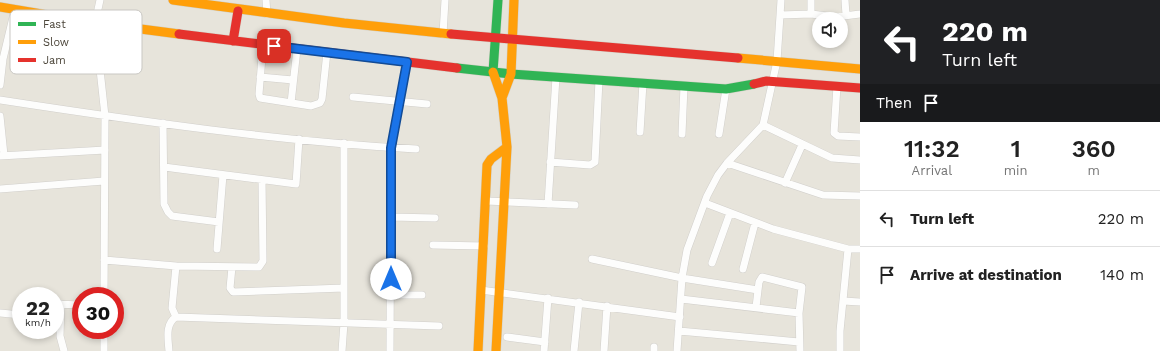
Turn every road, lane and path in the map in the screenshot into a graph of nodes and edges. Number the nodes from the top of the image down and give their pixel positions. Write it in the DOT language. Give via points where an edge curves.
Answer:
graph roads {
  1 [pos="100,0"];
  2 [pos="173,0"];
  3 [pos="266,0"];
  4 [pos="445,0"];
  5 [pos="498,0"];
  6 [pos="514,0"];
  7 [pos="780,0"];
  8 [pos="811,0"];
  9 [pos="845,0"];
  10 [pos="0,7"];
  11 [pos="15,9"];
  12 [pos="21,10"];
  13 [pos="98,10"];
  14 [pos="238,11"];
  15 [pos="846,12"];
  16 [pos="267,14"];
  17 [pos="811,14"];
  18 [pos="860,14"];
  19 [pos="780,15"];
  20 [pos="848,15"];
  21 [pos="142,29"];
  22 [pos="10,30"];
  23 [pos="443,34"];
  24 [pos="495,39"];
  25 [pos="513,41"];
  26 [pos="233,42"];
  27 [pos="263,45"];
  28 [pos="297,49"];
  29 [pos="327,52"];
  30 [pos="777,61"];
  31 [pos="407,62"];
  32 [pos="860,69"];
  33 [pos="493,71"];
  34 [pos="100,74"];
  35 [pos="511,74"];
  36 [pos="260,76"];
  37 [pos="556,77"];
  38 [pos="293,80"];
  39 [pos="599,80"];
  40 [pos="773,82"];
  41 [pos="643,83"];
  42 [pos="0,85"];
  43 [pos="684,86"];
  44 [pos="837,86"];
  45 [pos="860,88"];
  46 [pos="726,89"];
  47 [pos="353,97"];
  48 [pos="502,98"];
  49 [pos="0,100"];
  50 [pos="399,102"];
  51 [pos="290,103"];
  52 [pos="428,104"];
  53 [pos="0,116"];
  54 [pos="105,116"];
  55 [pos="163,123"];
  56 [pos="763,125"];
  57 [pos="640,132"];
  58 [pos="682,134"];
  59 [pos="719,134"];
  60 [pos="860,137"];
  61 [pos="299,139"];
  62 [pos="344,143"];
  63 [pos="802,144"];
  64 [pos="507,147"];
  65 [pos="391,148"];
  66 [pos="416,149"];
  67 [pos="105,150"];
  68 [pos="2,156"];
  69 [pos="860,160"];
  70 [pos="550,162"];
  71 [pos="726,163"];
  72 [pos="164,167"];
  73 [pos="222,175"];
  74 [pos="262,180"];
  75 [pos="104,181"];
  76 [pos="785,183"];
  77 [pos="0,189"];
  78 [pos="860,196"];
  79 [pos="486,201"];
  80 [pos="504,202"];
  81 [pos="705,203"];
  82 [pos="548,204"];
  83 [pos="575,205"];
  84 [pos="730,213"];
  85 [pos="391,216"];
  86 [pos="435,218"];
  87 [pos="219,222"];
  88 [pos="755,223"];
  89 [pos="433,245"];
  90 [pos="484,246"];
  91 [pos="848,248"];
  92 [pos="217,249"];
  93 [pos="860,249"];
  94 [pos="592,259"];
  95 [pos="104,260"];
  96 [pos="712,263"];
  97 [pos="176,266"];
  98 [pos="232,267"];
  99 [pos="743,269"];
  100 [pos="682,278"];
  101 [pos="104,287"];
  102 [pos="344,288"];
  103 [pos="481,290"];
  104 [pos="758,290"];
  105 [pos="499,292"];
  106 [pos="391,295"];
  107 [pos="422,295"];
  108 [pos="548,298"];
  109 [pos="681,299"];
  110 [pos="843,301"];
  111 [pos="579,302"];
  112 [pos="860,302"];
  113 [pos="607,306"];
  114 [pos="756,307"];
  115 [pos="0,313"];
  116 [pos="799,313"];
  117 [pos="12,314"];
  118 [pos="176,317"];
  119 [pos="680,317"];
  120 [pos="344,323"];
  121 [pos="391,325"];
  122 [pos="438,326"];
  123 [pos="679,331"];
  124 [pos="507,337"];
  125 [pos="61,339"];
  126 [pos="104,339"];
  127 [pos="545,342"];
  128 [pos="799,342"];
  129 [pos="64,351"];
  130 [pos="104,351"];
  131 [pos="169,351"];
  132 [pos="342,351"];
  133 [pos="390,351"];
  134 [pos="478,351"];
  135 [pos="496,351"];
  136 [pos="544,351"];
  137 [pos="574,351"];
  138 [pos="604,351"];
  139 [pos="677,351"];
  140 [pos="800,351"];
  141 [pos="840,351"];
  1 -- 13 [label="street"];
  2 -- 14 [label="street"];
  3 -- 16 [label="street"];
  4 -- 23 [label="street"];
  5 -- 24 [label="street"];
  6 -- 25 [label="street"];
  7 -- 19 [label="street"];
  8 -- 17 [label="street"];
  9 -- 15 [label="street"];
  10 -- 11 [label="street"];
  11 -- 12 [label="street"];
  14 -- 16 [label="street"];
  14 -- 26 [label="street"];
  16 -- 23 [label="street"];
  17 -- 19 [label="street"];
  18 -- 20 [label="street"];
  19 -- 30 [label="street"];
  21 -- 26 [label="street"];
  22 -- 42 [label="street"];
  23 -- 24 [label="street"];
  24 -- 25 [label="street"];
  24 -- 33 [label="street"];
  25 -- 30 [label="street"];
  25 -- 35 [label="street"];
  26 -- 27 [label="street"];
  27 -- 28 [label="street"];
  27 -- 36 [label="street"];
  28 -- 29 [label="street"];
  28 -- 38 [label="street"];
  29 -- 31 [label="street"];
  29 -- 51 [label="street" via="320,103 311,106"];
  30 -- 32 [label="street"];
  30 -- 40 [label="street"];
  31 -- 33 [label="street"];
  31 -- 50 [label="street"];
  33 -- 35 [label="street"];
  33 -- 48 [label="street"];
  34 -- 54 [label="street"];
  35 -- 37 [label="street"];
  35 -- 48 [label="street"];
  36 -- 38 [label="street"];
  36 -- 51 [label="street" via="260,98"];
  37 -- 39 [label="street"];
  37 -- 70 [label="street"];
  38 -- 51 [label="street"];
  39 -- 41 [label="street"];
  39 -- 70 [label="street" via="595,162 590,165"];
  40 -- 44 [label="street"];
  40 -- 46 [label="street" via="766,81"];
  40 -- 56 [label="street"];
  41 -- 43 [label="street"];
  41 -- 57 [label="street"];
  43 -- 46 [label="street"];
  43 -- 58 [label="street"];
  44 -- 45 [label="street"];
  44 -- 60 [label="street" via="834,133 838,136"];
  46 -- 59 [label="street"];
  47 -- 50 [label="street"];
  48 -- 64 [label="street"];
  49 -- 54 [label="street"];
  50 -- 52 [label="street"];
  50 -- 65 [label="street"];
  53 -- 68 [label="street"];
  54 -- 55 [label="street"];
  54 -- 67 [label="street"];
  55 -- 61 [label="street"];
  55 -- 72 [label="street"];
  56 -- 63 [label="street"];
  56 -- 71 [label="street"];
  61 -- 62 [label="street"];
  61 -- 74 [label="street" via="296,184"];
  62 -- 65 [label="street"];
  62 -- 102 [label="street"];
  63 -- 69 [label="street" via="832,158"];
  63 -- 76 [label="street"];
  64 -- 79 [label="street" via="496,154 487,165"];
  64 -- 80 [label="street"];
  65 -- 66 [label="street"];
  65 -- 85 [label="street"];
  67 -- 68 [label="street"];
  67 -- 75 [label="street"];
  70 -- 82 [label="street"];
  71 -- 76 [label="street"];
  71 -- 81 [label="street"];
  72 -- 73 [label="street"];
  72 -- 87 [label="street" via="164,204 168,212 172,216"];
  73 -- 74 [label="street"];
  73 -- 87 [label="street"];
  74 -- 98 [label="street" via="262,264 259,267"];
  75 -- 77 [label="street"];
  75 -- 95 [label="street"];
  76 -- 78 [label="street" via="823,195"];
  79 -- 80 [label="street"];
  79 -- 90 [label="street"];
  80 -- 82 [label="street"];
  80 -- 105 [label="street"];
  81 -- 84 [label="street"];
  81 -- 100 [label="street" via="686,250"];
  82 -- 83 [label="street"];
  84 -- 88 [label="street"];
  84 -- 96 [label="street"];
  85 -- 86 [label="street"];
  85 -- 106 [label="street"];
  87 -- 92 [label="street"];
  88 -- 91 [label="street" via="810,240"];
  88 -- 99 [label="street"];
  89 -- 90 [label="street"];
  90 -- 103 [label="street"];
  91 -- 93 [label="street"];
  91 -- 110 [label="street"];
  94 -- 100 [label="street"];
  95 -- 97 [label="street"];
  95 -- 101 [label="street"];
  97 -- 98 [label="street"];
  97 -- 118 [label="street" via="172,308"];
  98 -- 102 [label="street" via="230,288 233,292"];
  100 -- 104 [label="street"];
  100 -- 109 [label="street"];
  102 -- 120 [label="street"];
  103 -- 105 [label="street"];
  103 -- 134 [label="street"];
  104 -- 114 [label="street"];
  104 -- 116 [label="street" via="762,277 800,286 803,291"];
  105 -- 108 [label="street"];
  105 -- 135 [label="street"];
  106 -- 107 [label="street"];
  106 -- 121 [label="street"];
  108 -- 111 [label="street"];
  108 -- 127 [label="street"];
  109 -- 114 [label="street"];
  109 -- 119 [label="street"];
  110 -- 112 [label="street"];
  110 -- 141 [label="street"];
  111 -- 113 [label="street"];
  111 -- 137 [label="street"];
  113 -- 119 [label="street"];
  113 -- 138 [label="street"];
  114 -- 116 [label="street"];
  115 -- 117 [label="street"];
  116 -- 128 [label="street"];
  118 -- 120 [label="street"];
  118 -- 131 [label="street" via="170,321 168,328"];
  119 -- 123 [label="street"];
  120 -- 121 [label="street"];
  120 -- 132 [label="street"];
  121 -- 122 [label="street"];
  121 -- 133 [label="street"];
  123 -- 128 [label="street"];
  123 -- 139 [label="street"];
  124 -- 127 [label="street"];
  125 -- 129 [label="street"];
  126 -- 130 [label="street"];
  127 -- 136 [label="street"];
  128 -- 140 [label="street"];
}
